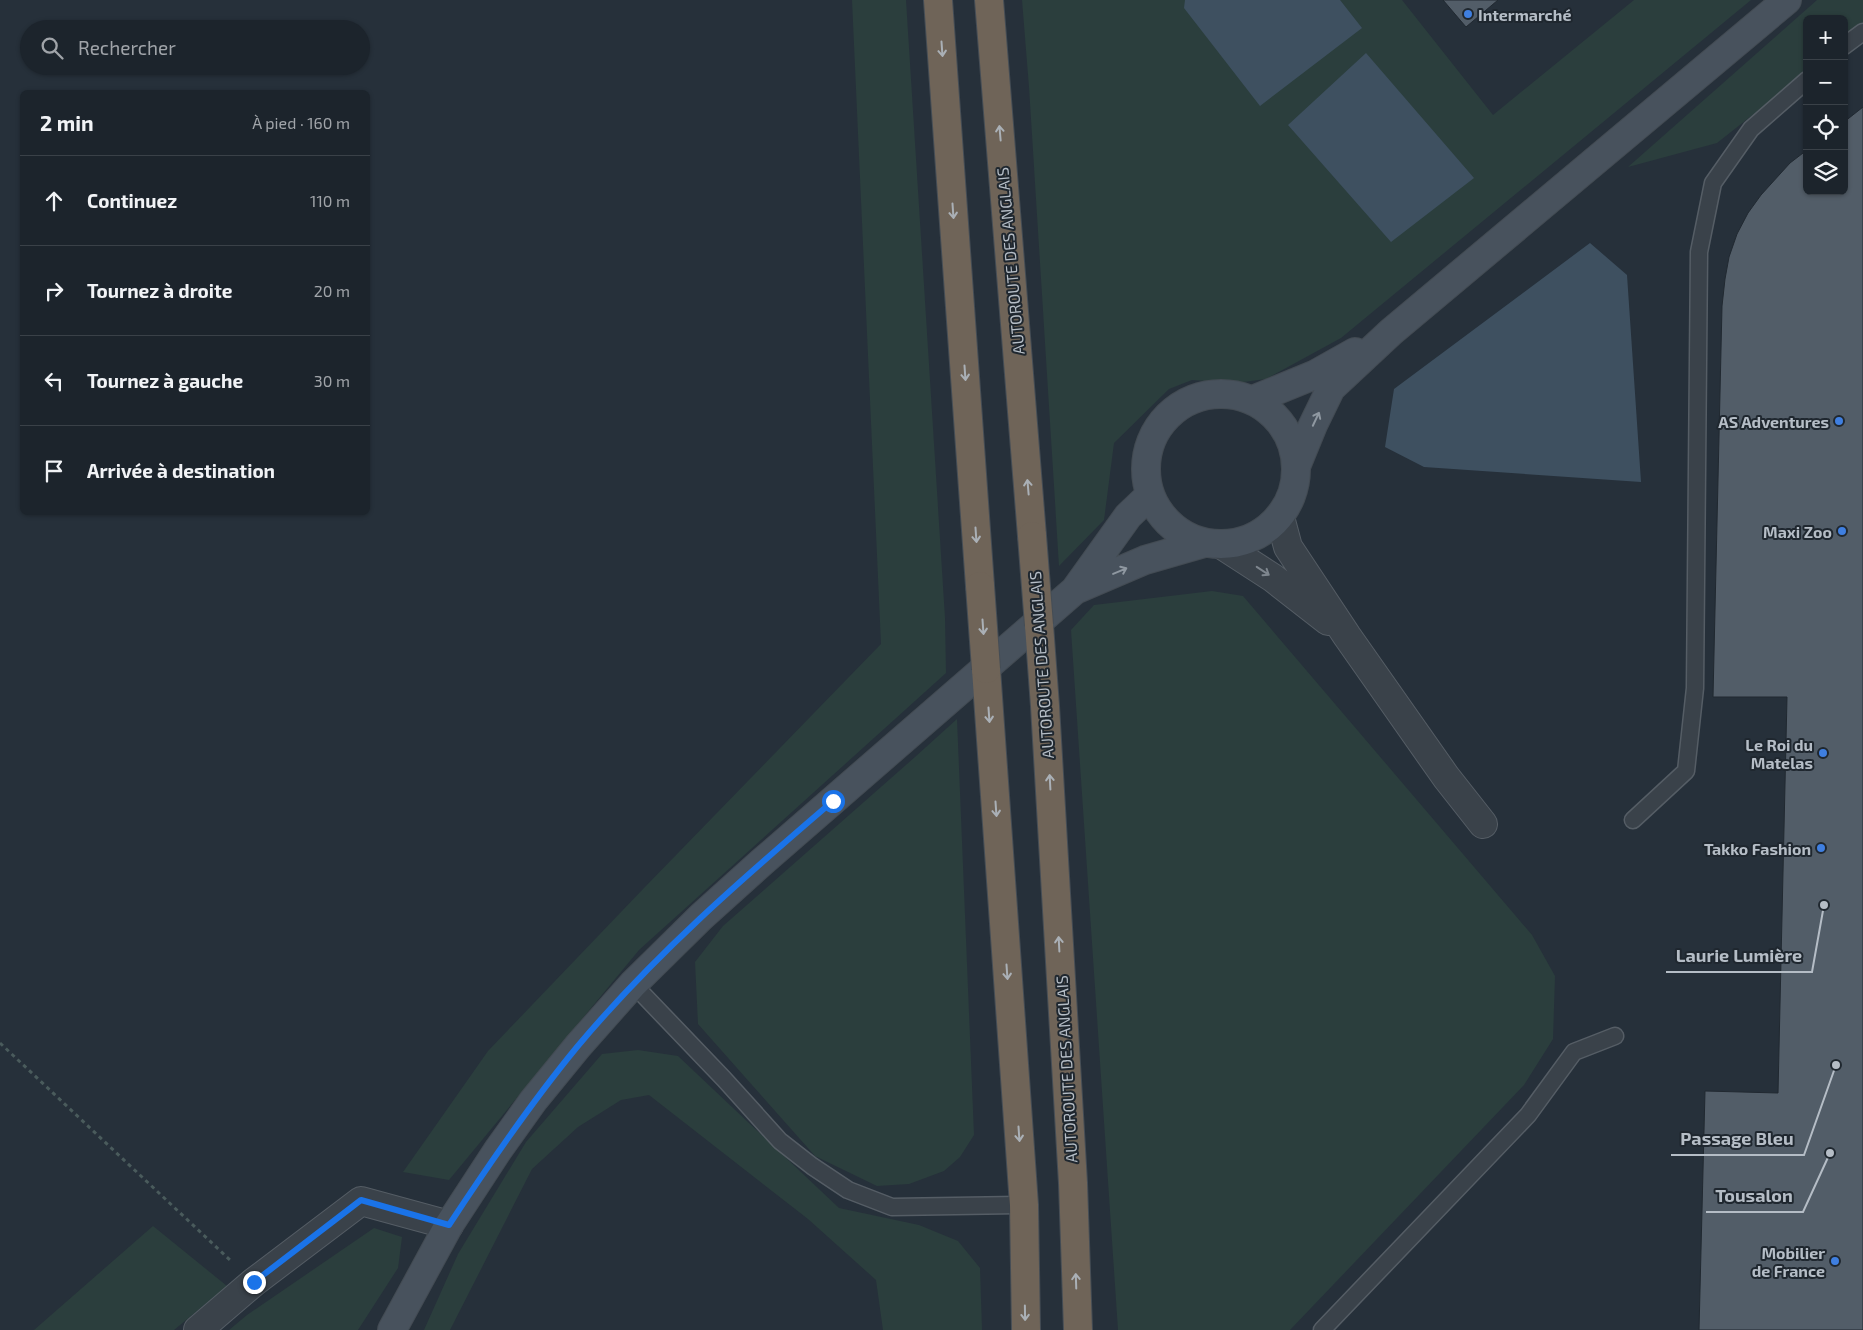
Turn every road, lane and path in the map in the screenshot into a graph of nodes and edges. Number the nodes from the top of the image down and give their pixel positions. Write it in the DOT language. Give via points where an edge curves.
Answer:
graph roads {
  1 [pos="938,0"];
  2 [pos="989,0"];
  3 [pos="1787,0"];
  4 [pos="1863,32"];
  5 [pos="1848,43"];
  6 [pos="1803,84"];
  7 [pos="1391,332"];
  8 [pos="1253,400"];
  9 [pos="1297,464"];
  10 [pos="1150,495"];
  11 [pos="1280,517"];
  12 [pos="1213,544"];
  13 [pos="1075,590"];
  14 [pos="1347,636"];
  15 [pos="1633,820"];
  16 [pos="1483,824"];
  17 [pos="633,984"];
  18 [pos="1615,1036"];
  19 [pos="0,1043"];
  20 [pos="1024,1205"];
  21 [pos="449,1225"];
  22 [pos="254,1282"];
  23 [pos="198,1330"];
  24 [pos="392,1330"];
  25 [pos="1026,1330"];
  26 [pos="1078,1330"];
  27 [pos="1322,1330"];
  1 -- 20 [label="highway, one-way, bridge"];
  26 -- 2 [label="highway, AUTOROUTE DES ANGLAIS, one-way, bridge" via="1073,1174 1045,706"];
  3 -- 7 [label="street"];
  4 -- 5 [label="lane"];
  6 -- 15 [label="lane" via="1751,129 1713,183 1699,252 1695,688 1686,770"];
  7 -- 8 [label="street" via="1314,374"];
  9 -- 7 [label="street, one-way" via="1331,388"];
  8 -- 9 [label="street" via="1284,426 1293,444"];
  8 -- 10 [label="street" via="1228,394 1203,395 1180,405 1161,423 1149,445 1145,470"];
  9 -- 11 [label="street" via="1290,502"];
  10 -- 12 [label="street" via="1162,516 1181,533"];
  10 -- 13 [label="street" via="1128,516"];
  11 -- 12 [label="street" via="1264,532 1243,541"];
  11 -- 14 [label="street" via="1288,547"];
  13 -- 12 [label="street, one-way" via="1145,560"];
  12 -- 14 [label="street, one-way" via="1273,578"];
  13 -- 17 [label="street" via="762,862"];
  14 -- 16 [label="street"];
  17 -- 20 [label="lane" via="780,1141 848,1190 892,1207"];
  17 -- 21 [label="street" via="533,1101"];
  18 -- 27 [label="lane" via="1574,1052 1528,1115"];
  19 -- 22 [label="path"];
  20 -- 25 [label="highway, one-way"];
  21 -- 22 [label="street" via="361,1200"];
  21 -- 24 [label="street"];
  22 -- 23 [label="street"];
}
